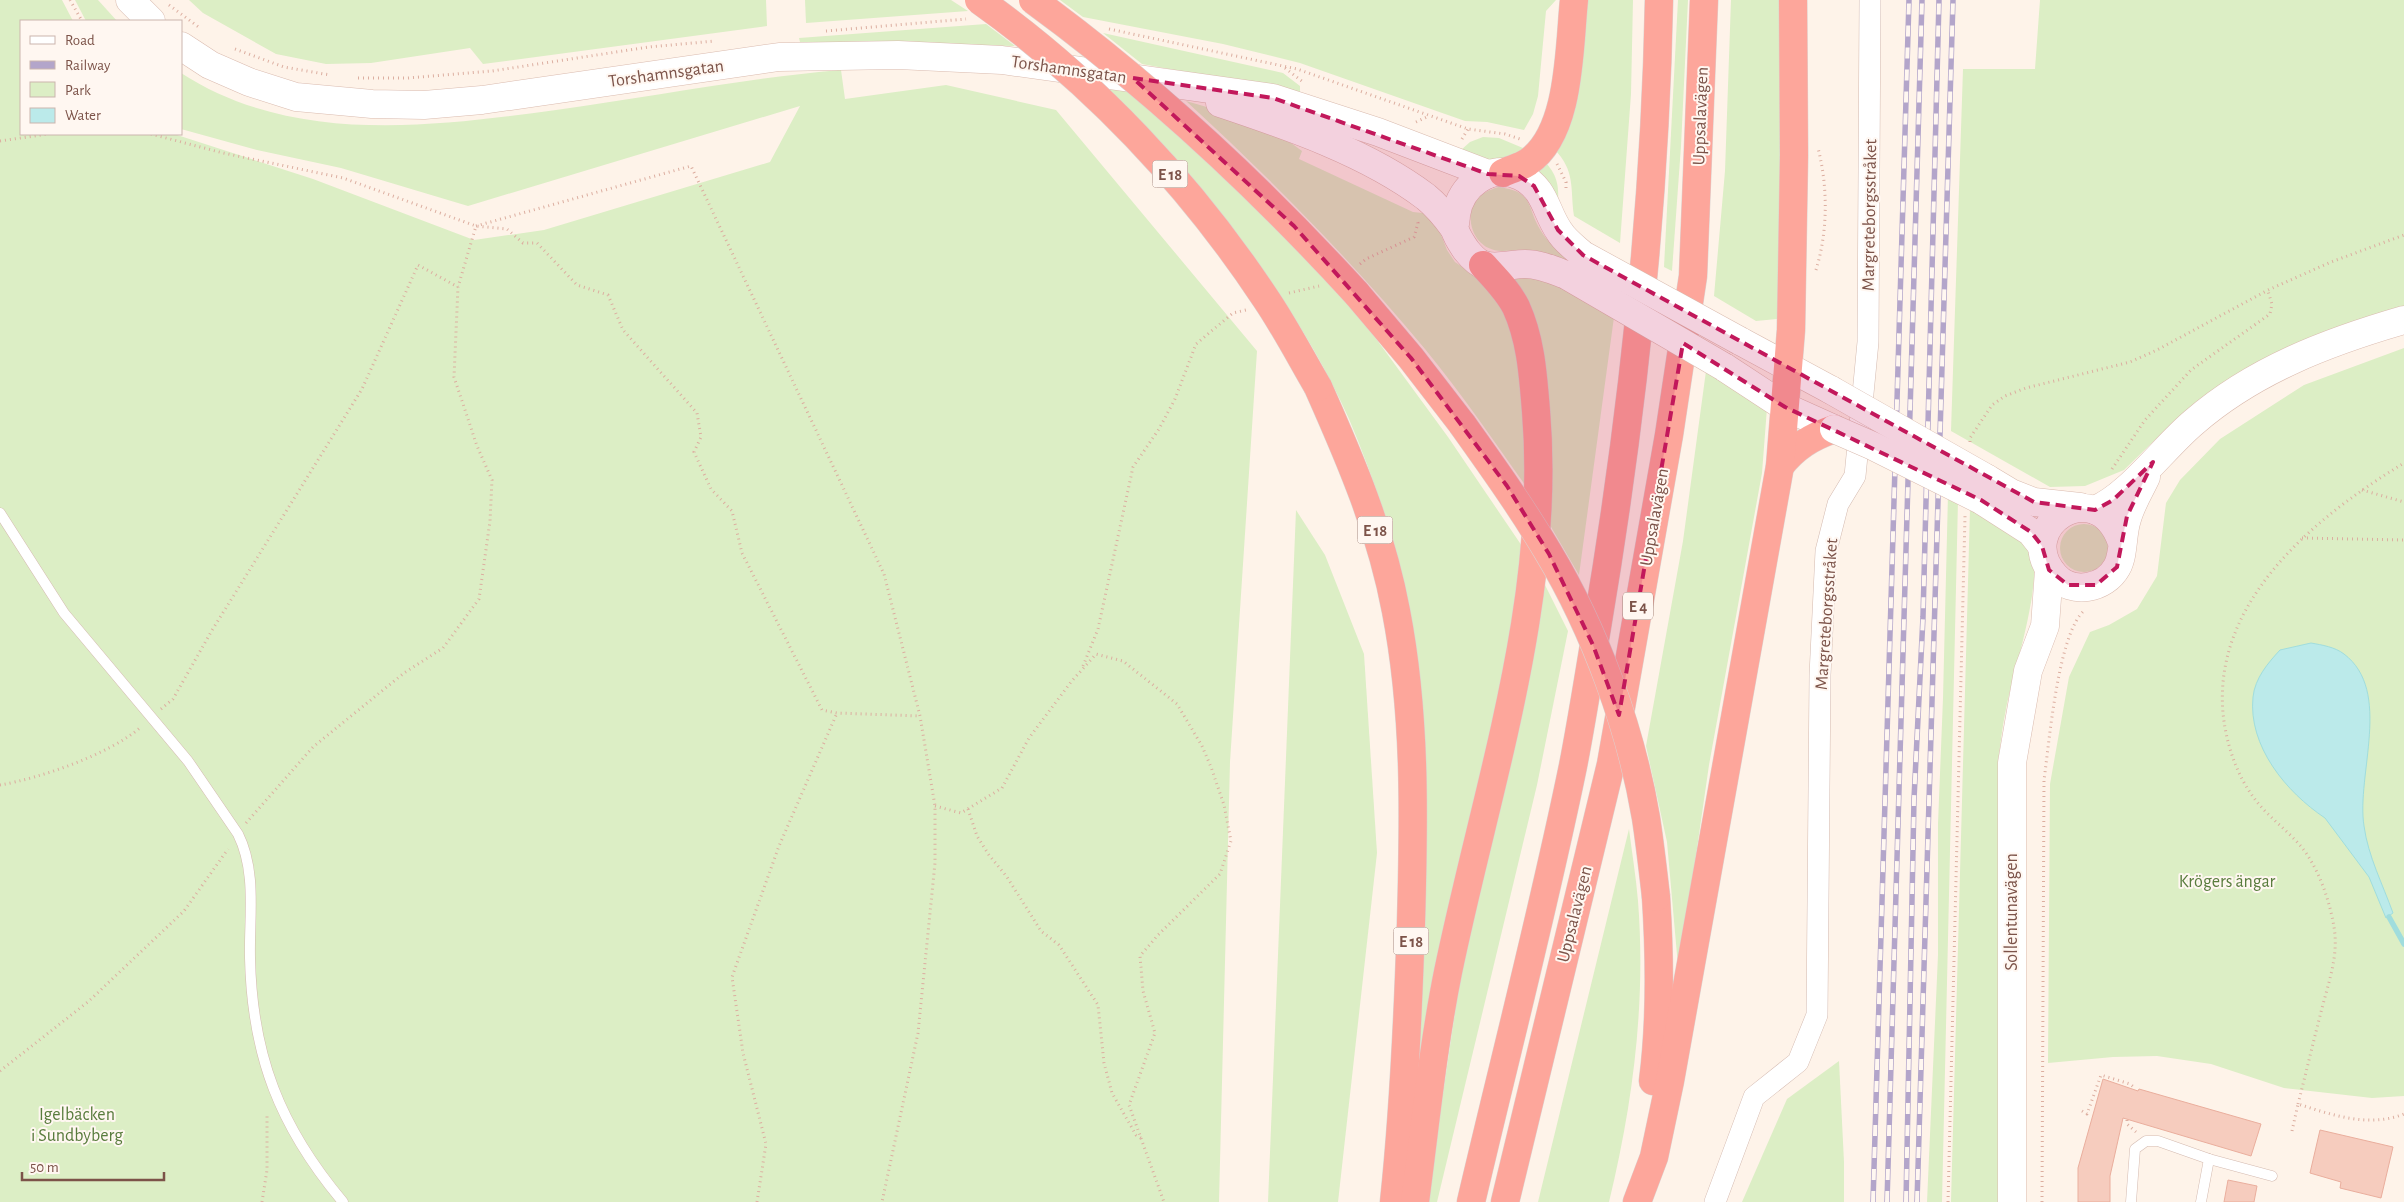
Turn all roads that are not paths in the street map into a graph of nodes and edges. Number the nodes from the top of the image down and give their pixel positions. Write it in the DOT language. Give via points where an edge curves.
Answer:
graph roads {
  1 [pos="130,0"];
  2 [pos="979,0"];
  3 [pos="1033,0"];
  4 [pos="1574,0"];
  5 [pos="1659,0"];
  6 [pos="1704,0"];
  7 [pos="1793,0"];
  8 [pos="1870,0"];
  9 [pos="150,20"];
  10 [pos="182,47"];
  11 [pos="1162,83"];
  12 [pos="1496,173"];
  13 [pos="1454,228"];
  14 [pos="1483,265"];
  15 [pos="2404,320"];
  16 [pos="1789,367"];
  17 [pos="1785,407"];
  18 [pos="1834,429"];
  19 [pos="2153,462"];
  20 [pos="1780,466"];
  21 [pos="1984,489"];
  22 [pos="2088,509"];
  23 [pos="0,513"];
  24 [pos="2121,540"];
  25 [pos="2045,558"];
  26 [pos="2087,597"];
  27 [pos="2045,626"];
  28 [pos="2209,1159"];
  29 [pos="2272,1176"];
  30 [pos="343,1202"];
  31 [pos="1394,1202"];
  32 [pos="1415,1202"];
  33 [pos="1471,1202"];
  34 [pos="1505,1202"];
  35 [pos="1628,1202"];
  36 [pos="1637,1202"];
  37 [pos="1715,1202"];
  38 [pos="2012,1202"];
  39 [pos="2131,1202"];
  40 [pos="2201,1202"];
  1 -- 9 [label="street"];
  2 -- 31 [label="highway, E 18, bridge" via="1047,52 1144,143 1211,222 1267,300 1318,387 1356,471 1396,610 1408,680 1414,826 1408,1025"];
  3 -- 35 [label="highway, bridge" via="1176,113 1294,226 1356,293 1411,358 1507,486 1549,554 1580,613 1610,685 1630,748 1646,817 1656,897 1661,966 1657,1048 1648,1115"];
  4 -- 12 [label="highway" via="1563,104 1557,123 1541,149 1528,162"];
  5 -- 33 [label="highway, Uppsalavägen / E 4" via="1648,249 1626,438 1605,576 1573,765"];
  6 -- 34 [label="highway, Uppsalavägen / E 4" via="1693,276 1668,435 1611,764"];
  7 -- 16 [label="highway" via="1794,155"];
  8 -- 37 [label="street, Margreteborgsstråket" via="1868,342 1855,476 1838,504 1826,551 1820,675 1817,1015 1798,1062 1754,1097"];
  10 -- 11 [label="street, Torshamnsgatan" via="210,65 296,97 372,104 424,105 482,100 780,57 898,55 1002,60"];
  11 -- 12 [label="street, Torshamnsgatan" via="1273,98"];
  11 -- 13 [label="street, Torshamnsgatan" via="1298,130 1364,160 1427,198"];
  12 -- 13 [label="street" via="1474,181 1461,198"];
  12 -- 16 [label="street, Torshamnsgatan, bridge" via="1519,176 1534,186 1544,199 1558,230 1583,254"];
  13 -- 14 [label="street, Torshamnsgatan" via="1461,243"];
  14 -- 17 [label="street, bridge" via="1544,266 1566,275 1724,367"];
  14 -- 32 [label="highway" via="1515,305 1532,364 1539,478 1536,530 1530,589 1512,696 1448,974"];
  15 -- 19 [label="street, Sollentunavägen" via="2348,336 2278,366 2195,420"];
  16 -- 17 [label="highway"];
  16 -- 21 [label="street, Torshamnsgatan, bridge" via="1831,390"];
  17 -- 18 [label="street"];
  17 -- 20 [label="highway"];
  18 -- 20 [label="highway" via="1807,440 1793,450"];
  18 -- 21 [label="street, bridge"];
  19 -- 22 [label="street, Sollentunavägen" via="2113,500"];
  19 -- 24 [label="street, Sollentunavägen" via="2127,516"];
  20 -- 36 [label="highway" via="1670,1081 1654,1156"];
  21 -- 22 [label="street" via="2011,493 2034,502"];
  21 -- 25 [label="street" via="2031,532"];
  22 -- 24 [label="street" via="2112,522"];
  22 -- 25 [label="street, Sollentunavägen" via="2059,515 2050,523 2044,534"];
  23 -- 30 [label="lane" via="64,613 188,761 238,834 250,870 250,960 255,1024 268,1074 292,1131"];
  24 -- 26 [label="street, Sollentunavägen" via="2122,554 2117,567"];
  25 -- 26 [label="street" via="2057,579"];
  25 -- 27 [label="street, Sollentunavägen"];
  26 -- 27 [label="street, Sollentunavägen" via="2070,596"];
  27 -- 38 [label="street, Sollentunavägen" via="2028,671 2012,763"];
  28 -- 29 [label="lane"];
  28 -- 39 [label="lane" via="2158,1140 2146,1141 2135,1149"];
  28 -- 40 [label="lane"];
}
